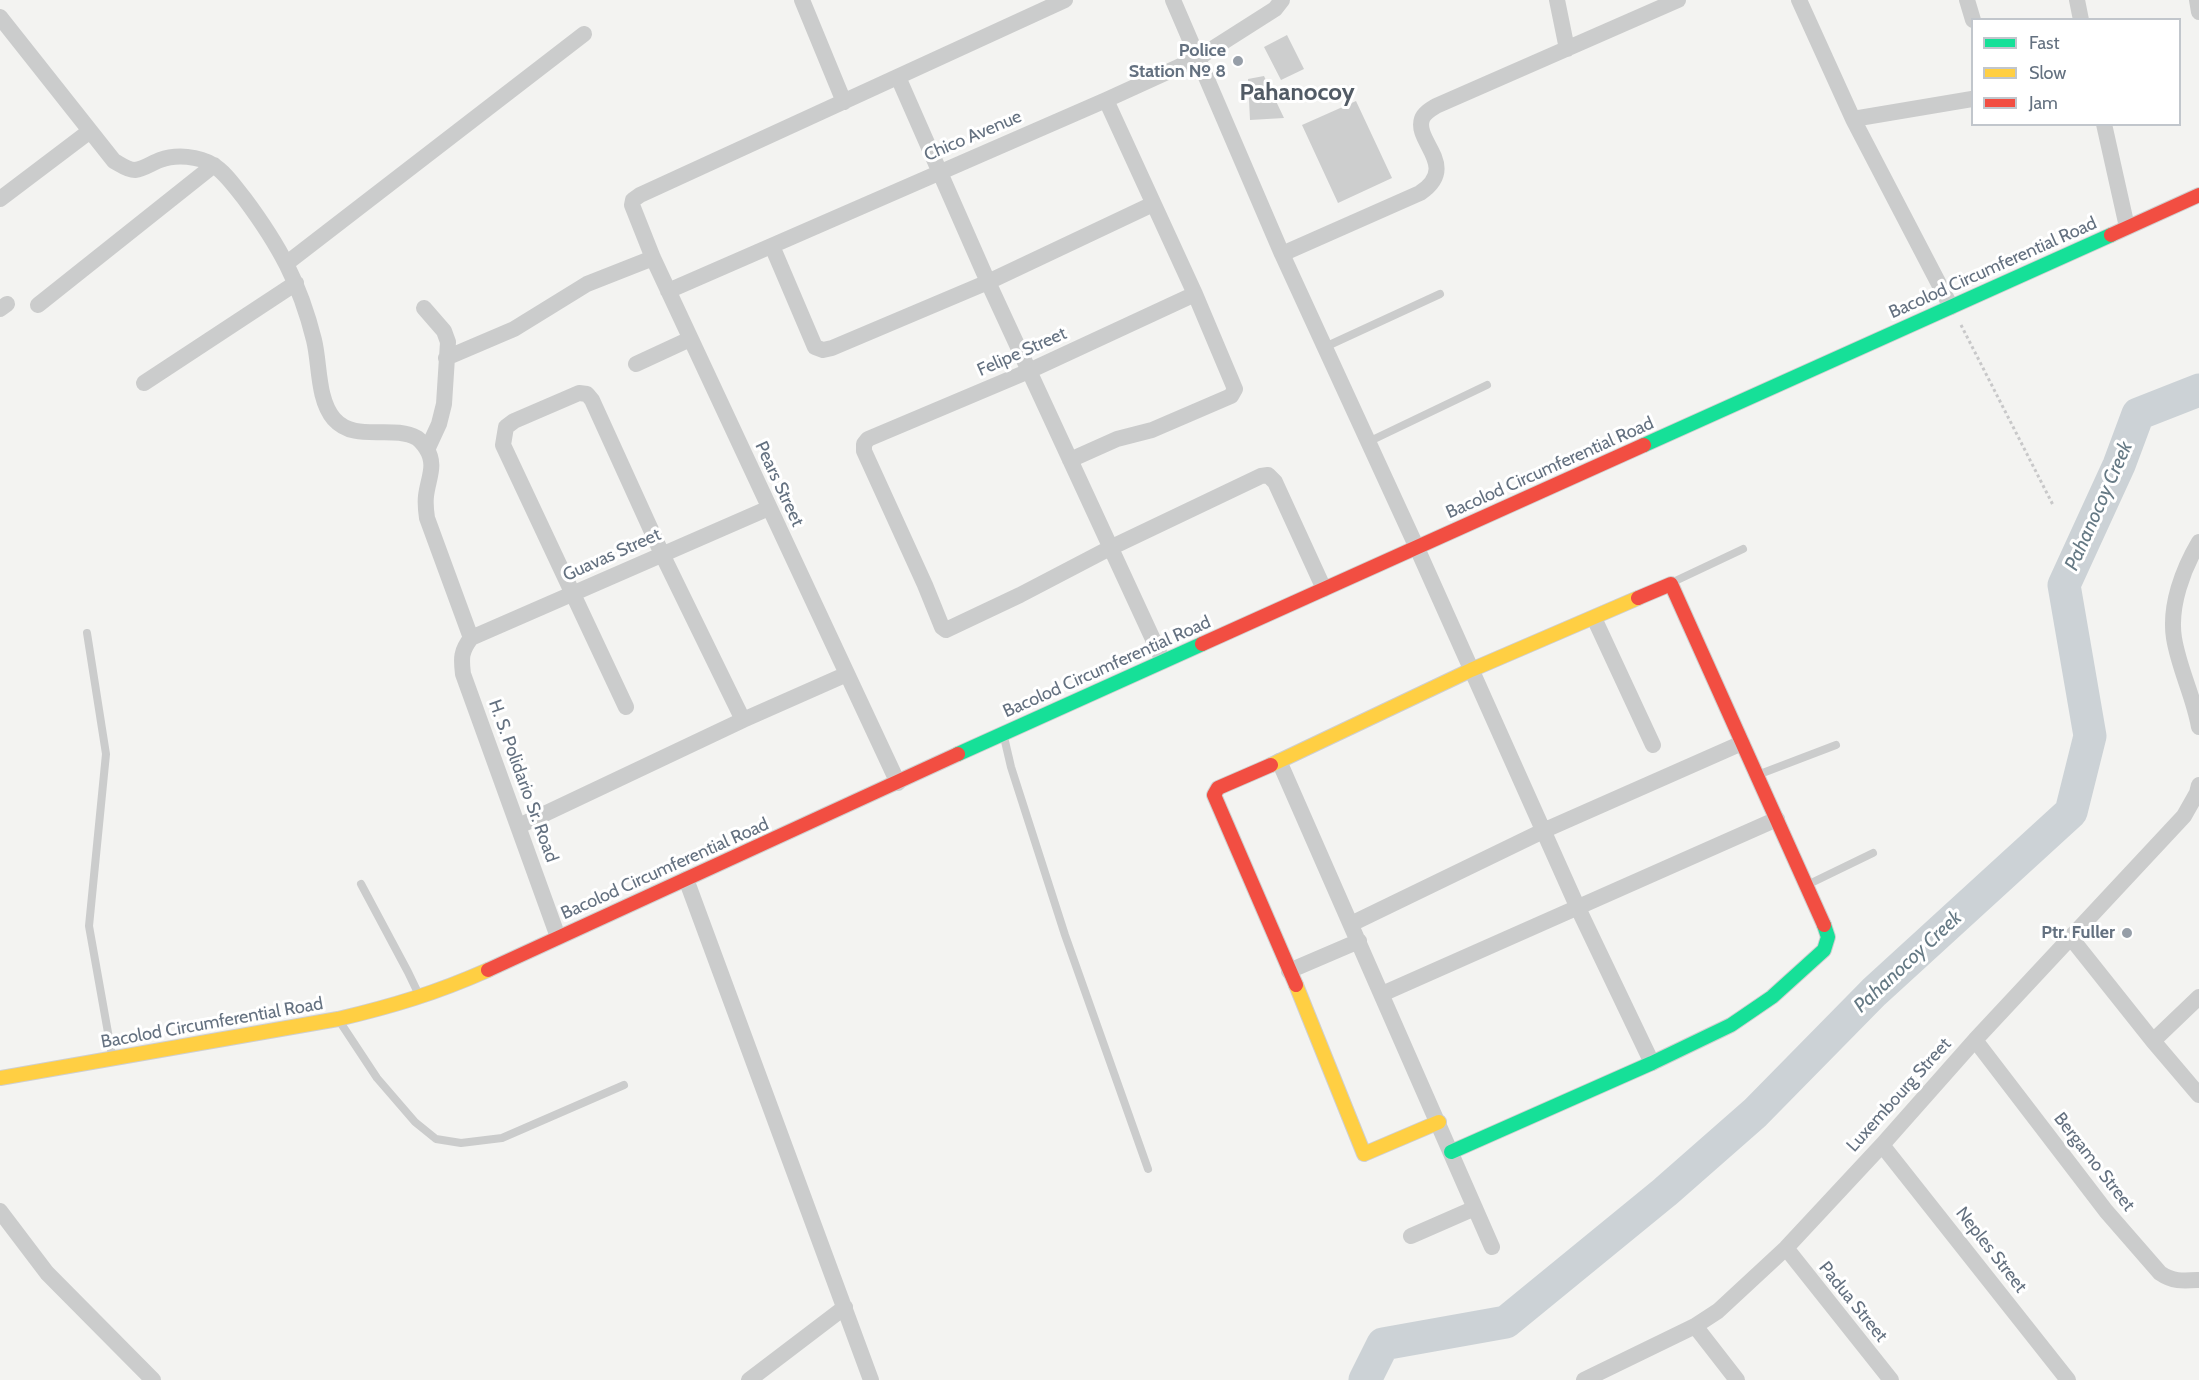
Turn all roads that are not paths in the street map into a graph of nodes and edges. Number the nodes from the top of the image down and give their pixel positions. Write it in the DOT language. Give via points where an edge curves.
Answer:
graph roads {
  1 [pos="802,0"];
  2 [pos="1065,0"];
  3 [pos="1173,0"];
  4 [pos="1282,0"];
  5 [pos="1557,0"];
  6 [pos="1678,0"];
  7 [pos="1799,0"];
  8 [pos="1967,0"];
  9 [pos="2077,0"];
  10 [pos="2197,0"];
  11 [pos="1661,3"];
  12 [pos="2199,12"];
  13 [pos="0,17"];
  14 [pos="1972,18"];
  15 [pos="2081,18"];
  16 [pos="584,34"];
  17 [pos="1567,49"];
  18 [pos="1198,58"];
  19 [pos="898,77"];
  20 [pos="1971,99"];
  21 [pos="1106,100"];
  22 [pos="844,102"];
  23 [pos="1853,118"];
  24 [pos="2104,126"];
  25 [pos="90,130"];
  26 [pos="214,165"];
  27 [pos="939,172"];
  28 [pos="2199,195"];
  29 [pos="0,199"];
  30 [pos="1153,204"];
  31 [pos="2127,227"];
  32 [pos="772,246"];
  33 [pos="1282,254"];
  34 [pos="653,258"];
  35 [pos="287,264"];
  36 [pos="988,282"];
  37 [pos="296,283"];
  38 [pos="668,291"];
  39 [pos="1195,294"];
  40 [pos="1440,294"];
  41 [pos="38,305"];
  42 [pos="1951,307"];
  43 [pos="423,308"];
  44 [pos="690,339"];
  45 [pos="1325,347"];
  46 [pos="446,358"];
  47 [pos="636,364"];
  48 [pos="1029,371"];
  49 [pos="144,383"];
  50 [pos="1487,385"];
  51 [pos="1368,442"];
  52 [pos="427,450"];
  53 [pos="1070,460"];
  54 [pos="769,508"];
  55 [pos="2199,542"];
  56 [pos="1110,548"];
  57 [pos="1417,548"];
  58 [pos="1743,549"];
  59 [pos="662,554"];
  60 [pos="1671,584"];
  61 [pos="1324,590"];
  62 [pos="573,594"];
  63 [pos="1594,618"];
  64 [pos="87,633"];
  65 [pos="471,638"];
  66 [pos="1163,661"];
  67 [pos="1471,670"];
  68 [pos="847,674"];
  69 [pos="626,707"];
  70 [pos="743,720"];
  71 [pos="2199,727"];
  72 [pos="1004,734"];
  73 [pos="1742,743"];
  74 [pos="1653,745"];
  75 [pos="1836,745"];
  76 [pos="1280,761"];
  77 [pos="1756,775"];
  78 [pos="898,783"];
  79 [pos="2199,785"];
  80 [pos="1777,819"];
  81 [pos="519,826"];
  82 [pos="1545,830"];
  83 [pos="1873,853"];
  84 [pos="686,879"];
  85 [pos="361,884"];
  86 [pos="1807,885"];
  87 [pos="1577,906"];
  88 [pos="1351,924"];
  89 [pos="558,937"];
  90 [pos="2072,938"];
  91 [pos="1359,941"];
  92 [pos="1289,970"];
  93 [pos="1382,994"];
  94 [pos="2199,997"];
  95 [pos="420,998"];
  96 [pos="338,1019"];
  97 [pos="1975,1040"];
  98 [pos="2152,1041"];
  99 [pos="112,1058"];
  100 [pos="1652,1063"];
  101 [pos="0,1078"];
  102 [pos="624,1085"];
  103 [pos="2199,1095"];
  104 [pos="1439,1122"];
  105 [pos="1882,1145"];
  106 [pos="1451,1152"];
  107 [pos="1148,1169"];
  108 [pos="1475,1208"];
  109 [pos="0,1211"];
  110 [pos="1411,1236"];
  111 [pos="1492,1247"];
  112 [pos="1786,1248"];
  113 [pos="2199,1280"];
  114 [pos="845,1307"];
  115 [pos="1695,1326"];
  116 [pos="1604,1376"];
  117 [pos="153,1380"];
  118 [pos="749,1380"];
  119 [pos="871,1380"];
  120 [pos="1584,1380"];
  121 [pos="1737,1380"];
  122 [pos="1891,1380"];
  123 [pos="2068,1380"];
  1 -- 22 [label="street"];
  2 -- 19 [label="street"];
  3 -- 18 [label="street"];
  4 -- 18 [label="street, Chico Avenue" via="1275,9"];
  5 -- 17 [label="street"];
  6 -- 11 [label="street"];
  7 -- 23 [label="street"];
  8 -- 14 [label="street"];
  9 -- 15 [label="street"];
  10 -- 12 [label="street"];
  11 -- 17 [label="street"];
  13 -- 25 [label="street"];
  16 -- 35 [label="street"];
  17 -- 33 [label="street" via="1460,94 1428,112 1422,119 1422,128 1436,162 1429,187"];
  18 -- 21 [label="street, Chico Avenue"];
  18 -- 33 [label="street"];
  19 -- 22 [label="street"];
  19 -- 27 [label="street"];
  20 -- 23 [label="street"];
  21 -- 27 [label="street, Chico Avenue"];
  21 -- 30 [label="street"];
  22 -- 34 [label="street, Pears Street" via="633,200 632,211"];
  23 -- 42 [label="street"];
  24 -- 31 [label="street"];
  25 -- 26 [label="street" via="114,160 134,170 181,156"];
  25 -- 29 [label="street"];
  26 -- 35 [label="street" via="251,208"];
  26 -- 41 [label="street"];
  27 -- 32 [label="street, Chico Avenue"];
  27 -- 36 [label="street"];
  28 -- 31 [label="main road, Bacolod Circumferential Road"];
  30 -- 36 [label="street"];
  30 -- 39 [label="street"];
  31 -- 42 [label="main road, Bacolod Circumferential Road"];
  32 -- 36 [label="street" via="815,346 823,350"];
  32 -- 38 [label="street, Chico Avenue"];
  33 -- 45 [label="street"];
  34 -- 38 [label="street, Pears Street"];
  34 -- 46 [label="street" via="587,284 514,329"];
  35 -- 37 [label="street"];
  36 -- 48 [label="street"];
  37 -- 49 [label="street"];
  37 -- 52 [label="street" via="314,341 326,404 334,419 363,432 418,438"];
  38 -- 44 [label="street, Pears Street"];
  39 -- 48 [label="street, Felipe Street"];
  39 -- 53 [label="street" via="1233,383 1231,396"];
  40 -- 45 [label="lane"];
  42 -- 57 [label="main road, Bacolod Circumferential Road"];
  43 -- 46 [label="street" via="444,331 448,342"];
  44 -- 47 [label="street"];
  44 -- 54 [label="street, Pears Street"];
  45 -- 51 [label="street"];
  46 -- 52 [label="street" via="444,404"];
  48 -- 53 [label="street"];
  48 -- 56 [label="street, Felipe Street" via="864,444 942,627 946,630"];
  50 -- 51 [label="lane"];
  51 -- 57 [label="street"];
  52 -- 65 [label="street" via="432,476 425,506"];
  53 -- 56 [label="street"];
  54 -- 59 [label="street, Guavas Street"];
  54 -- 68 [label="street, Pears Street"];
  55 -- 71 [label="street" via="2187,562 2176,598 2174,638"];
  56 -- 61 [label="street" via="1268,476 1275,482"];
  56 -- 66 [label="street"];
  57 -- 61 [label="main road, Bacolod Circumferential Road"];
  57 -- 67 [label="street"];
  58 -- 60 [label="lane"];
  59 -- 62 [label="street, Guavas Street"];
  59 -- 62 [label="street" via="587,394 579,393 514,421 506,427 503,445"];
  59 -- 70 [label="street"];
  60 -- 63 [label="main road"];
  60 -- 73 [label="main road"];
  61 -- 66 [label="main road, Bacolod Circumferential Road"];
  62 -- 65 [label="street, Guavas Street"];
  62 -- 69 [label="street"];
  63 -- 67 [label="main road"];
  63 -- 74 [label="street"];
  64 -- 99 [label="lane" via="106,754 88,926"];
  65 -- 81 [label="street, H. S. Polidario Sr. Road" via="461,657 463,674"];
  66 -- 72 [label="main road, Bacolod Circumferential Road"];
  67 -- 76 [label="main road"];
  67 -- 82 [label="street"];
  68 -- 70 [label="street"];
  68 -- 78 [label="street, Pears Street"];
  70 -- 81 [label="street"];
  72 -- 78 [label="main road, Bacolod Circumferential Road"];
  72 -- 107 [label="lane" via="1065,935"];
  73 -- 77 [label="main road"];
  73 -- 82 [label="street"];
  75 -- 77 [label="lane"];
  76 -- 88 [label="street"];
  76 -- 92 [label="main road" via="1218,788 1214,795"];
  77 -- 80 [label="main road"];
  78 -- 84 [label="main road, Bacolod Circumferential Road"];
  79 -- 90 [label="street, Luxembourg Street" via="2184,816"];
  80 -- 86 [label="main road"];
  80 -- 87 [label="street"];
  81 -- 89 [label="street, H. S. Polidario Sr. Road"];
  82 -- 87 [label="street"];
  82 -- 88 [label="street"];
  83 -- 86 [label="lane"];
  84 -- 89 [label="main road, Bacolod Circumferential Road"];
  84 -- 114 [label="street"];
  85 -- 95 [label="lane"];
  86 -- 100 [label="main road" via="1828,937 1824,950 1772,997 1731,1025"];
  87 -- 93 [label="street"];
  87 -- 100 [label="street"];
  88 -- 91 [label="street"];
  89 -- 95 [label="main road, Bacolod Circumferential Road"];
  90 -- 97 [label="street, Luxembourg Street"];
  90 -- 98 [label="street"];
  91 -- 92 [label="street"];
  91 -- 93 [label="street"];
  92 -- 104 [label="main road" via="1364,1154"];
  93 -- 104 [label="street"];
  94 -- 98 [label="street"];
  95 -- 96 [label="main road, Bacolod Circumferential Road"];
  96 -- 99 [label="main road, Bacolod Circumferential Road"];
  96 -- 102 [label="lane" via="377,1078 415,1122 436,1139 461,1143 502,1138"];
  97 -- 105 [label="street, Luxembourg Street"];
  97 -- 113 [label="street, Bergamo Street" via="2106,1211 2160,1273 2170,1280"];
  98 -- 103 [label="street"];
  99 -- 101 [label="main road, Bacolod Circumferential Road"];
  100 -- 106 [label="main road"];
  104 -- 106 [label="street"];
  105 -- 112 [label="street, Luxembourg Street"];
  105 -- 123 [label="street, Neples Street"];
  106 -- 108 [label="street"];
  108 -- 110 [label="street"];
  108 -- 111 [label="street"];
  109 -- 117 [label="street" via="47,1273"];
  112 -- 115 [label="street, Luxembourg Street" via="1718,1311"];
  112 -- 122 [label="street, Padua Street"];
  114 -- 118 [label="street"];
  114 -- 119 [label="street"];
  115 -- 116 [label="street, Luxembourg Street"];
  115 -- 121 [label="street"];
  116 -- 120 [label="street, Luxembourg Street"];
}
